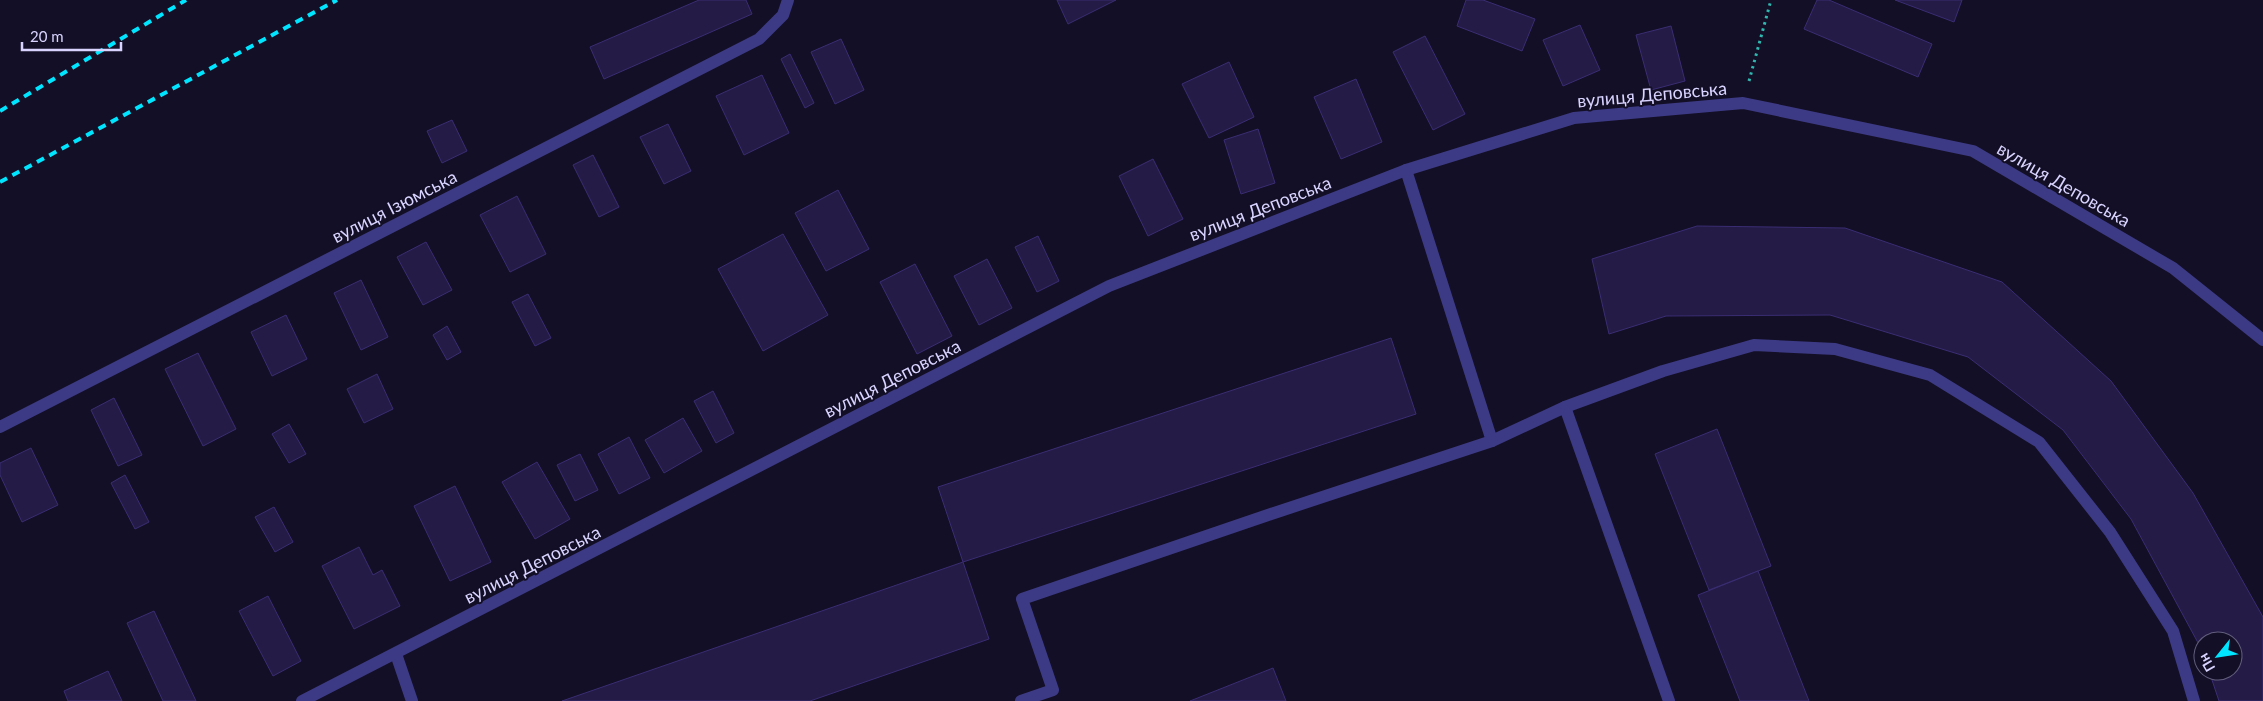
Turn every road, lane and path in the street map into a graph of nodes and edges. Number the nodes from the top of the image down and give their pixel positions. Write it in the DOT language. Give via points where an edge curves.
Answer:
graph roads {
  1 [pos="788,0"];
  2 [pos="1771,0"];
  3 [pos="1743,103"];
  4 [pos="1406,170"];
  5 [pos="2263,340"];
  6 [pos="1566,407"];
  7 [pos="0,427"];
  8 [pos="1492,441"];
  9 [pos="396,654"];
  10 [pos="302,701"];
  11 [pos="412,701"];
  12 [pos="1021,701"];
  13 [pos="1669,701"];
  14 [pos="2194,701"];
  1 -- 7 [label="street, вулиця Ізюмська" via="783,15 759,39"];
  2 -- 3 [label="path"];
  3 -- 4 [label="street, вулиця Деповська" via="1574,118"];
  3 -- 5 [label="street, вулиця Деповська" via="1973,151 2173,268"];
  4 -- 8 [label="street"];
  4 -- 9 [label="street, вулиця Деповська" via="1109,286"];
  6 -- 8 [label="street"];
  6 -- 13 [label="street"];
  6 -- 14 [label="street" via="1662,371 1754,345 1835,349 1930,375 2039,442 2110,532 2173,632"];
  8 -- 12 [label="street" via="1022,599 1053,690"];
  9 -- 10 [label="street, вулиця Деповська"];
  9 -- 11 [label="street"];
}
